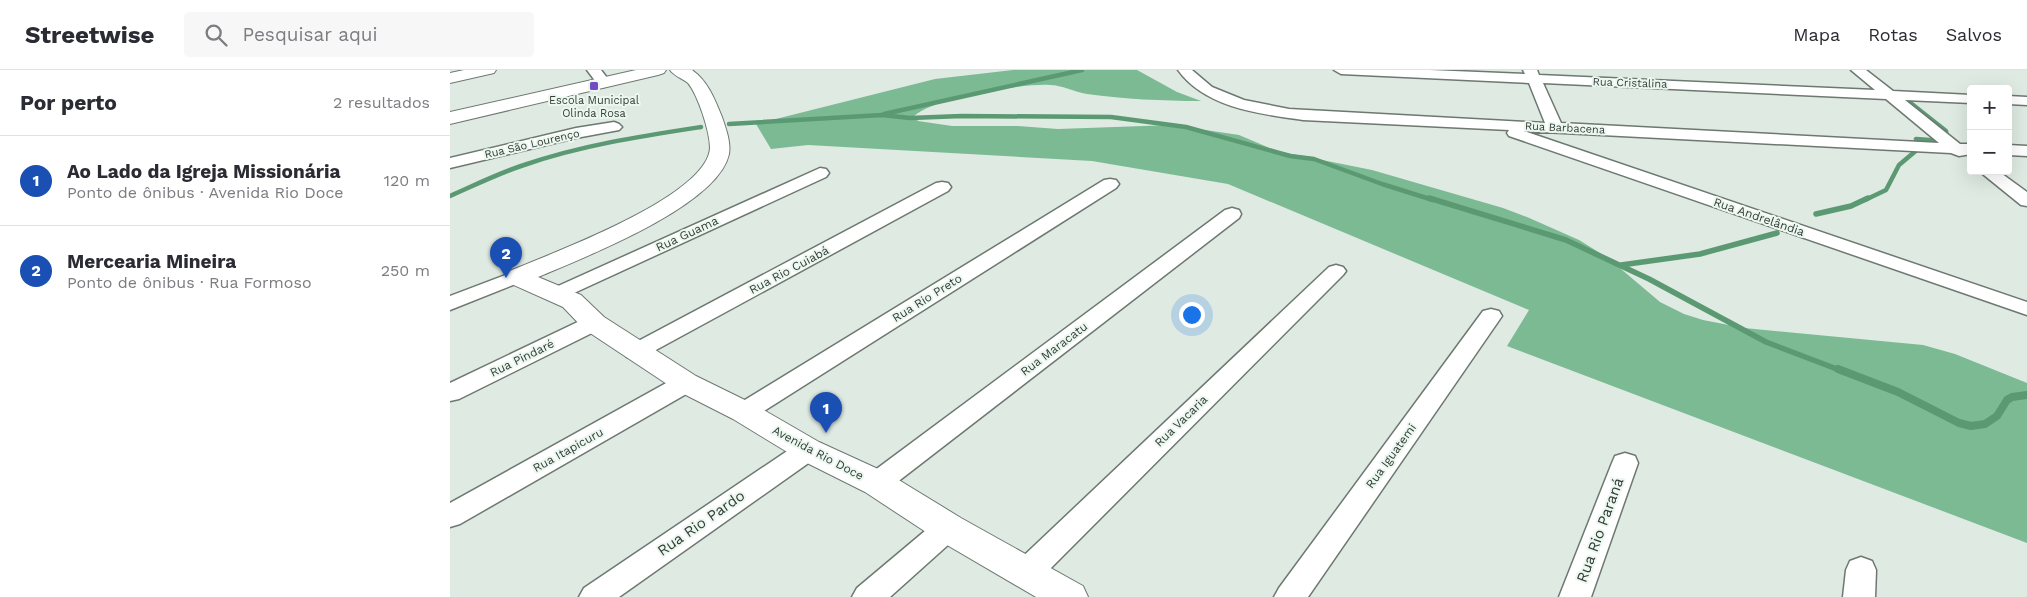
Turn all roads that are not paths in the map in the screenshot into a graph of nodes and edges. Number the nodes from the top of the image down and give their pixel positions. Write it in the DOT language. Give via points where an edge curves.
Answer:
graph roads {
  1 [pos="488,70"];
  2 [pos="658,70"];
  3 [pos="1185,70"];
  4 [pos="1341,70"];
  5 [pos="1858,70"];
  6 [pos="687,71"];
  7 [pos="1532,74"];
  8 [pos="599,76"];
  9 [pos="450,78"];
  10 [pos="1889,94"];
  11 [pos="1967,99"];
  12 [pos="2012,100"];
  13 [pos="2027,101"];
  14 [pos="450,118"];
  15 [pos="1490,125"];
  16 [pos="614,127"];
  17 [pos="1555,128"];
  18 [pos="1963,149"];
  19 [pos="2012,150"];
  20 [pos="2027,151"];
  21 [pos="450,163"];
  22 [pos="820,173"];
  23 [pos="1992,175"];
  24 [pos="1110,184"];
  25 [pos="942,187"];
  26 [pos="2027,201"];
  27 [pos="1232,214"];
  28 [pos="556,260"];
  29 [pos="1336,271"];
  30 [pos="516,277"];
  31 [pos="565,294"];
  32 [pos="450,304"];
  33 [pos="2027,309"];
  34 [pos="1492,316"];
  35 [pos="594,324"];
  36 [pos="635,352"];
  37 [pos="686,384"];
  38 [pos="450,393"];
  39 [pos="744,412"];
  40 [pos="808,450"];
  41 [pos="1625,463"];
  42 [pos="877,483"];
  43 [pos="450,516"];
  44 [pos="948,528"];
  45 [pos="1027,572"];
  46 [pos="595,597"];
  47 [pos="868,597"];
  48 [pos="1069,597"];
  49 [pos="1290,597"];
  50 [pos="1575,597"];
  1 -- 9 [label="street"];
  2 -- 8 [label="street"];
  3 -- 15 [label="street, Rua Barbacena" via="1207,89 1276,112"];
  4 -- 7 [label="street, Rua Cristalina"];
  5 -- 10 [label="street"];
  6 -- 28 [label="street" via="706,98 720,137 717,160 711,170 700,183 658,213"];
  7 -- 10 [label="street, Rua Cristalina"];
  7 -- 17 [label="street"];
  8 -- 14 [label="street"];
  10 -- 11 [label="street, Rua Cristalina"];
  10 -- 18 [label="street"];
  12 -- 13 [label="street"];
  15 -- 17 [label="street, Rua Barbacena"];
  15 -- 33 [label="street, Rua Andrelândia"];
  16 -- 21 [label="street, Rua São Lourenço"];
  17 -- 18 [label="street, Rua Barbacena"];
  19 -- 20 [label="street"];
  22 -- 31 [label="street, Rua Guama"];
  23 -- 26 [label="street"];
  24 -- 39 [label="street, Rua Rio Preto"];
  25 -- 36 [label="street, Rua Rio Cuiabá"];
  27 -- 42 [label="street, Rua Maracatu"];
  28 -- 30 [label="street"];
  28 -- 31 [label="street, Avenida Rio Doce"];
  29 -- 45 [label="street, Rua Vacaria"];
  30 -- 31 [label="street, Avenida Rio Doce"];
  30 -- 32 [label="street"];
  31 -- 35 [label="street, Avenida Rio Doce"];
  34 -- 49 [label="street, Rua Iguatemi"];
  35 -- 36 [label="street, Avenida Rio Doce"];
  35 -- 38 [label="street, Rua Pindaré"];
  36 -- 37 [label="street, Avenida Rio Doce"];
  37 -- 39 [label="street, Avenida Rio Doce"];
  37 -- 43 [label="street, Rua Itapicuru"];
  39 -- 40 [label="street, Avenida Rio Doce"];
  40 -- 42 [label="street, Avenida Rio Doce"];
  40 -- 46 [label="street, Rua Rio Pardo"];
  41 -- 50 [label="street, Rua Rio Paraná"];
  42 -- 44 [label="street, Avenida Rio Doce"];
  44 -- 45 [label="street, Avenida Rio Doce"];
  44 -- 47 [label="street"];
  45 -- 48 [label="street, Avenida Rio Doce"];
}
